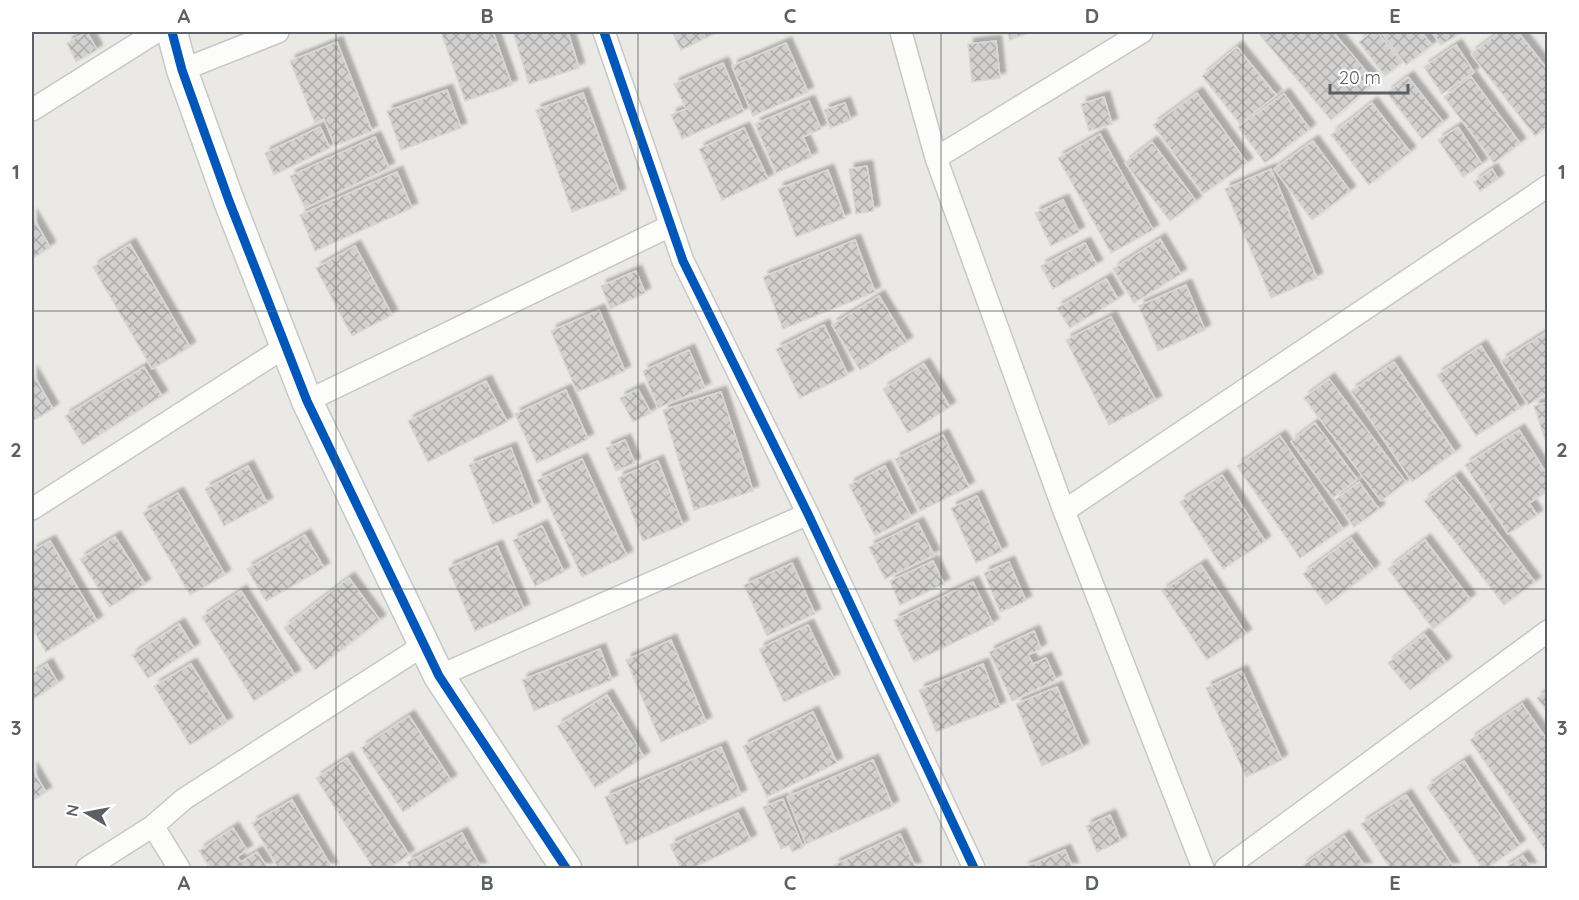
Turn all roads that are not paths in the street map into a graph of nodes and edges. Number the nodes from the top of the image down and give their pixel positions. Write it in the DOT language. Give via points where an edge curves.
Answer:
graph roads {
  1 [pos="156,32"];
  2 [pos="172,32"];
  3 [pos="278,32"];
  4 [pos="604,32"];
  5 [pos="901,32"];
  6 [pos="1142,32"];
  7 [pos="182,70"];
  8 [pos="32,110"];
  9 [pos="936,158"];
  10 [pos="1548,186"];
  11 [pos="670,226"];
  12 [pos="285,347"];
  13 [pos="307,401"];
  14 [pos="32,509"];
  15 [pos="1064,511"];
  16 [pos="807,514"];
  17 [pos="1548,631"];
  18 [pos="423,645"];
  19 [pos="440,676"];
  20 [pos="153,826"];
  21 [pos="87,868"];
  22 [pos="179,868"];
  23 [pos="566,868"];
  24 [pos="974,868"];
  25 [pos="1203,868"];
  26 [pos="1226,868"];
  1 -- 8 [label="street"];
  2 -- 7 [label="street"];
  3 -- 7 [label="street"];
  4 -- 11 [label="street"];
  5 -- 9 [label="street"];
  6 -- 9 [label="street"];
  7 -- 12 [label="street"];
  9 -- 15 [label="street"];
  10 -- 15 [label="street"];
  11 -- 13 [label="street"];
  11 -- 16 [label="street" via="683,261"];
  12 -- 13 [label="street"];
  12 -- 14 [label="street"];
  13 -- 18 [label="street"];
  15 -- 25 [label="street"];
  16 -- 19 [label="street"];
  16 -- 24 [label="street"];
  17 -- 26 [label="street"];
  18 -- 19 [label="street"];
  18 -- 20 [label="street" via="184,799"];
  19 -- 23 [label="street"];
  20 -- 21 [label="street"];
  20 -- 22 [label="street"];
}
